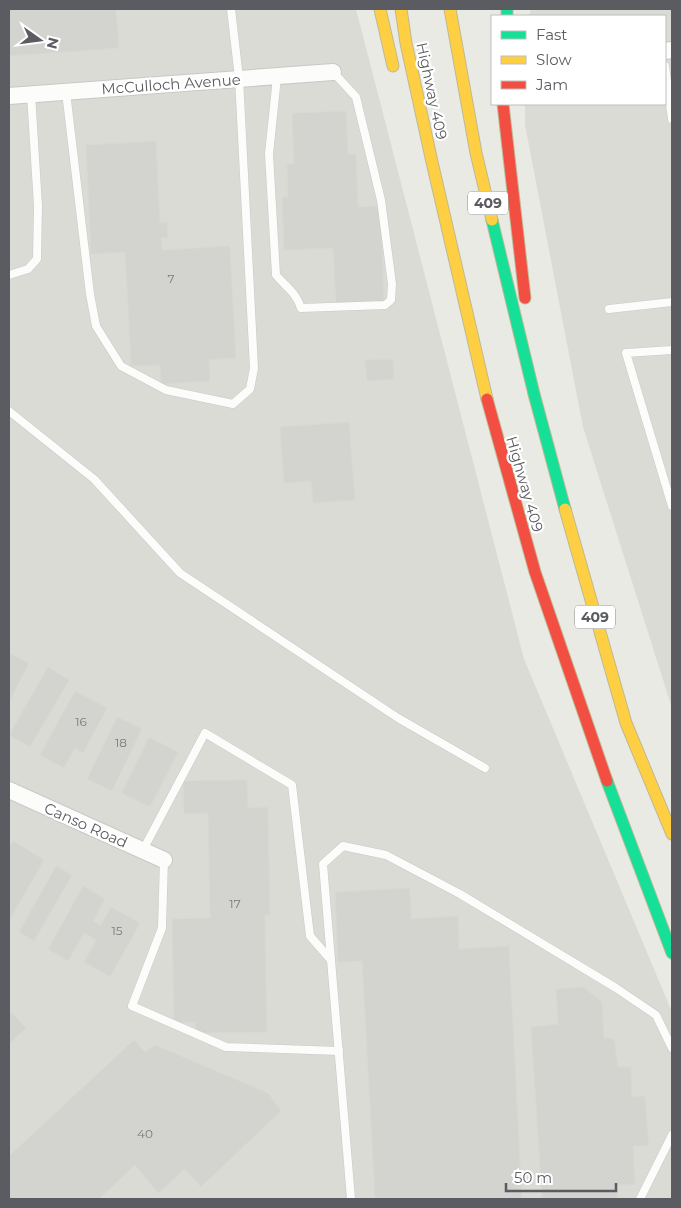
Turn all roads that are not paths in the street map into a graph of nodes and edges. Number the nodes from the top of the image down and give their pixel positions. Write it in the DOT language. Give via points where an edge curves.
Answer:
graph roads {
  1 [pos="231,9"];
  2 [pos="380,9"];
  3 [pos="402,9"];
  4 [pos="450,9"];
  5 [pos="334,72"];
  6 [pos="666,74"];
  7 [pos="395,75"];
  8 [pos="276,77"];
  9 [pos="240,78"];
  10 [pos="66,92"];
  11 [pos="31,94"];
  12 [pos="9,96"];
  13 [pos="504,105"];
  14 [pos="672,119"];
  15 [pos="437,235"];
  16 [pos="9,275"];
  17 [pos="672,302"];
  18 [pos="609,309"];
  19 [pos="672,350"];
  20 [pos="482,386"];
  21 [pos="534,394"];
  22 [pos="9,411"];
  23 [pos="672,506"];
  24 [pos="485,768"];
  25 [pos="9,790"];
  26 [pos="672,834"];
  27 [pos="143,850"];
  28 [pos="164,860"];
  29 [pos="672,953"];
  30 [pos="331,960"];
  31 [pos="672,1048"];
  32 [pos="339,1051"];
  33 [pos="672,1135"];
  34 [pos="351,1199"];
  35 [pos="640,1199"];
  1 -- 9 [label="lane"];
  2 -- 7 [label="highway"];
  3 -- 20 [label="highway, Highway 409 / 409" via="406,43"];
  4 -- 21 [label="highway, Highway 409 / 409" via="476,153"];
  5 -- 8 [label="street, McCulloch Avenue"];
  5 -- 8 [label="lane" via="356,98 381,200 392,284 391,300 385,306 301,308 290,288 276,275 270,154"];
  6 -- 14 [label="lane"];
  8 -- 9 [label="street, McCulloch Avenue"];
  9 -- 10 [label="street, McCulloch Avenue"];
  9 -- 10 [label="lane" via="254,368 250,390 233,404 166,390 121,366 96,326"];
  10 -- 11 [label="street, McCulloch Avenue"];
  11 -- 12 [label="street, McCulloch Avenue"];
  11 -- 16 [label="lane" via="38,206 37,259 28,269"];
  13 -- 21 [label="highway"];
  15 -- 20 [label="highway"];
  17 -- 18 [label="lane"];
  19 -- 23 [label="lane" via="626,353"];
  20 -- 29 [label="highway, Highway 409 / 409" via="519,519 563,657"];
  21 -- 26 [label="highway, Highway 409 / 409" via="626,723"];
  22 -- 24 [label="lane" via="94,479 180,573 398,718"];
  25 -- 27 [label="street, Canso Road"];
  27 -- 28 [label="street, Canso Road"];
  27 -- 30 [label="lane" via="205,733 292,785 310,936"];
  28 -- 32 [label="lane" via="162,928 132,1006 226,1047"];
  30 -- 31 [label="lane" via="323,864 343,846 386,855 460,894 616,988 656,1015"];
  30 -- 32 [label="lane"];
  32 -- 34 [label="lane"];
  33 -- 35 [label="lane"];
}
